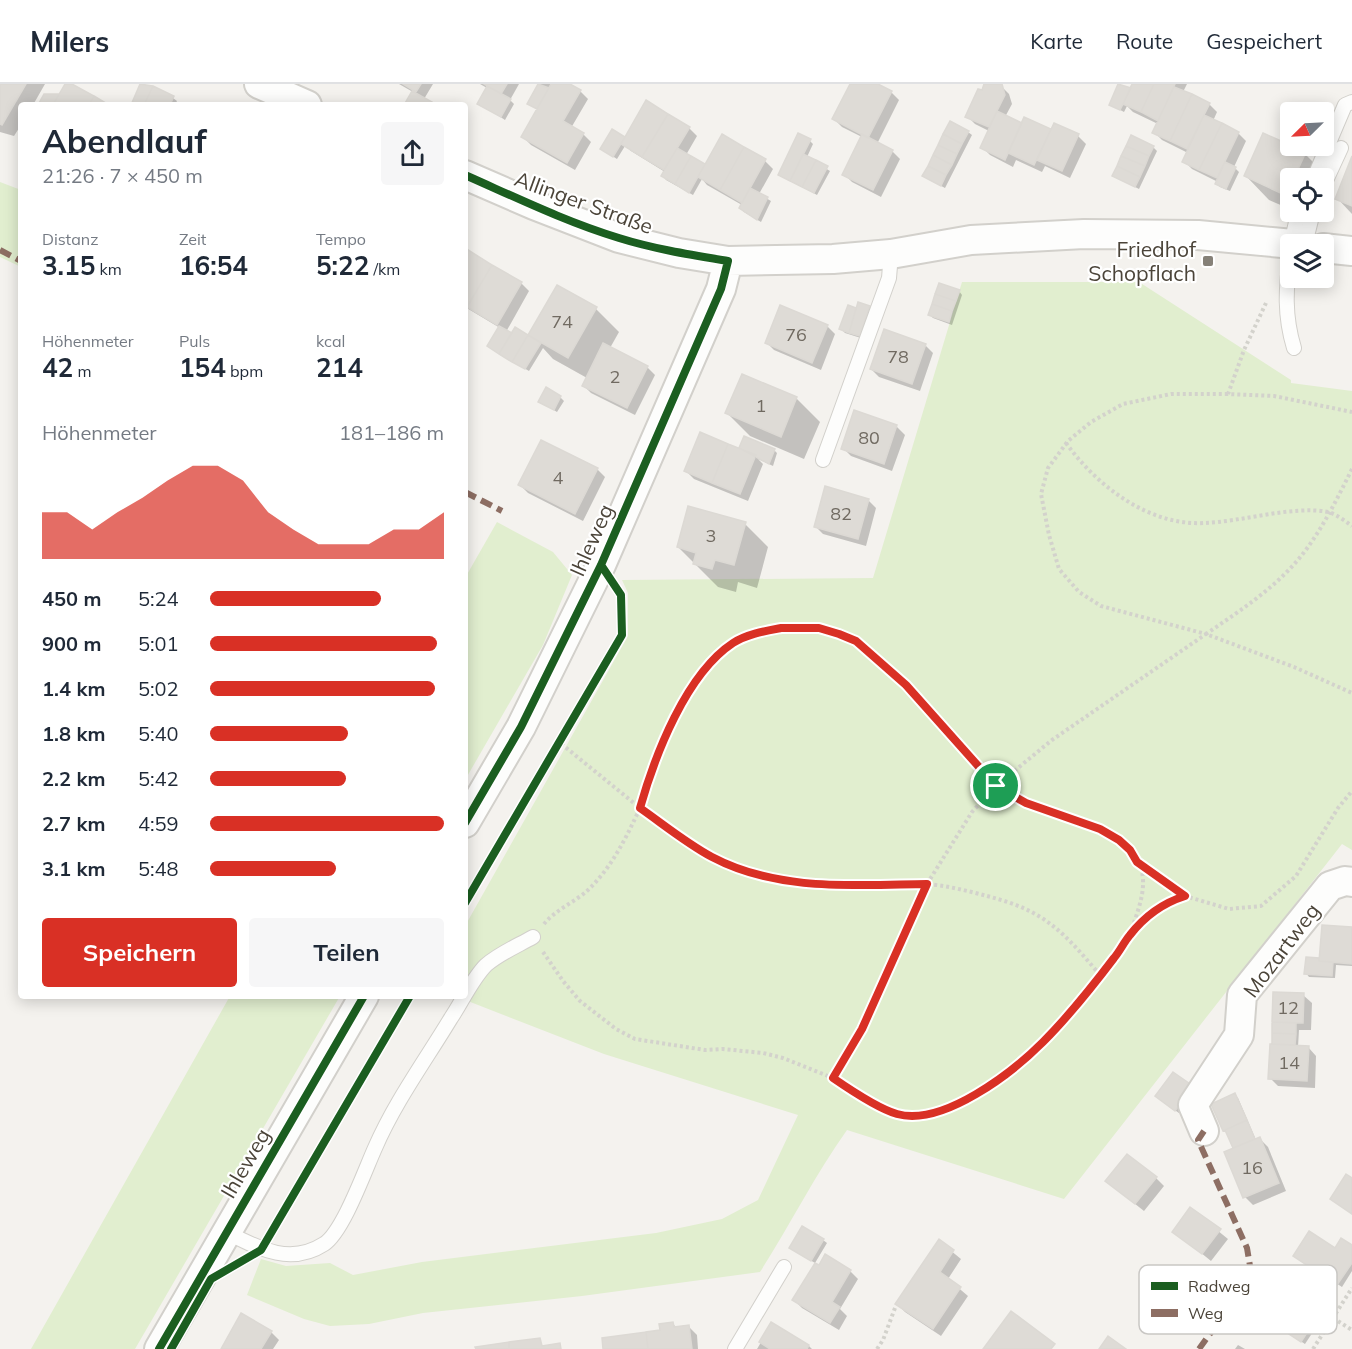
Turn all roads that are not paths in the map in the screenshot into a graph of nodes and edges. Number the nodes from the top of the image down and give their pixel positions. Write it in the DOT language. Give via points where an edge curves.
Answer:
graph roads {
  1 [pos="259,84"];
  2 [pos="300,102"];
  3 [pos="1352,102"];
  4 [pos="1341,148"];
  5 [pos="1318,168"];
  6 [pos="1332,168"];
  7 [pos="468,176"];
  8 [pos="1280,243"];
  9 [pos="1334,249"];
  10 [pos="1352,251"];
  11 [pos="891,254"];
  12 [pos="728,261"];
  13 [pos="1286,288"];
  14 [pos="1294,348"];
  15 [pos="823,460"];
  16 [pos="468,818"];
  17 [pos="1352,882"];
  18 [pos="533,937"];
  19 [pos="468,992"];
  20 [pos="362,999"];
  21 [pos="463,999"];
  22 [pos="1204,1131"];
  23 [pos="226,1232"];
  24 [pos="784,1267"];
  25 [pos="159,1349"];
  26 [pos="735,1349"];
  1 -- 2 [label="street"];
  3 -- 5 [label="lane" via="1345,105"];
  4 -- 6 [label="lane"];
  7 -- 12 [label="street, Allinger Straße" via="619,238"];
  8 -- 11 [label="street, Allinger Straße" via="1198,235 1084,234 971,240"];
  9 -- 10 [label="street"];
  11 -- 12 [label="street, Allinger Straße"];
  11 -- 15 [label="lane" via="889,278"];
  12 -- 16 [label="street, Ihleweg" via="721,290 601,565 521,727"];
  13 -- 14 [label="lane" via="1288,328"];
  17 -- 22 [label="street, Mozartweg" via="1330,886 1242,995 1239,1035 1193,1105"];
  18 -- 19 [label="lane" via="485,967"];
  20 -- 23 [label="street, Ihleweg"];
  21 -- 23 [label="lane" via="402,1096 338,1228 326,1243 293,1255 277,1254"];
  23 -- 25 [label="street, Ihleweg"];
  24 -- 26 [label="lane"];
}
